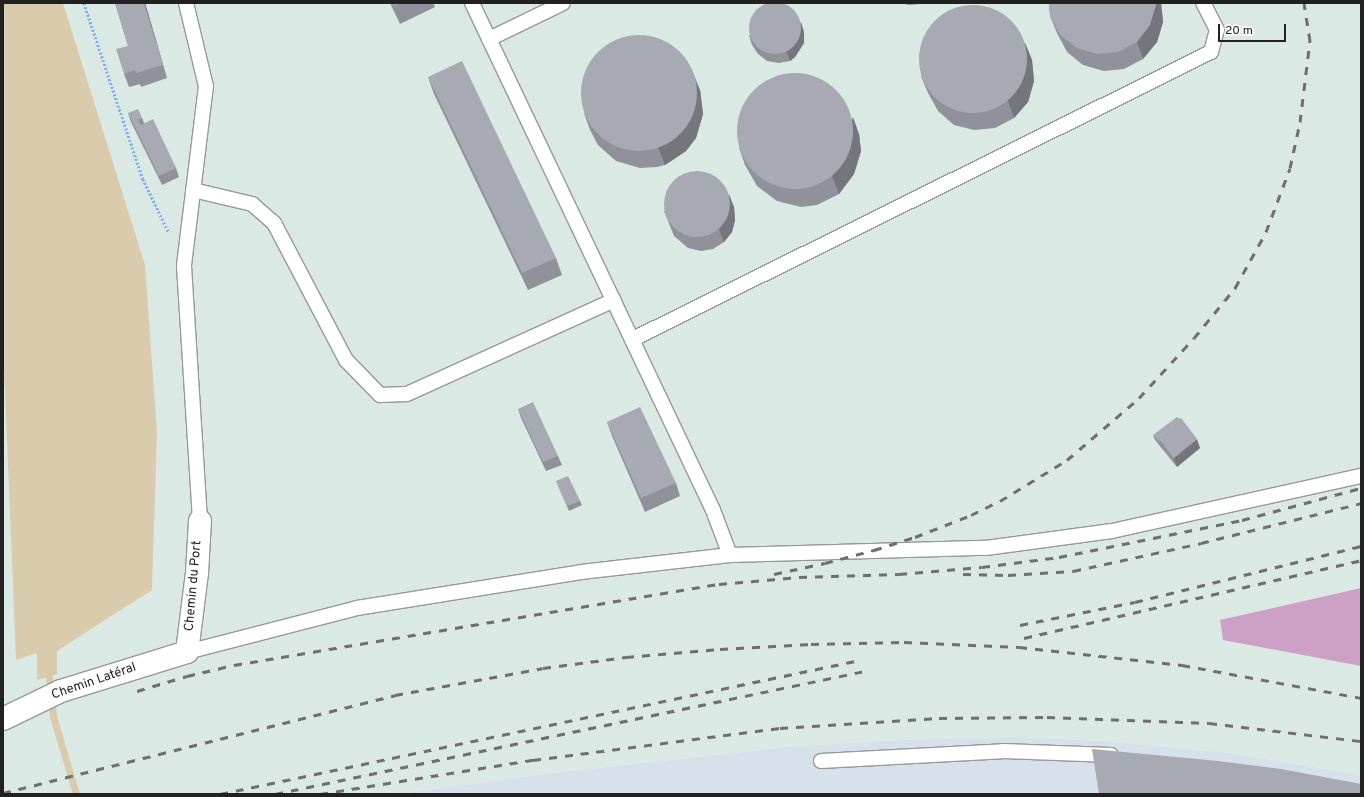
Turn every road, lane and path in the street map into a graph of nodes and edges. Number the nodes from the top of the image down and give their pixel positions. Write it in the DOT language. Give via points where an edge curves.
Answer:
graph roads {
  1 [pos="84,3"];
  2 [pos="186,3"];
  3 [pos="472,3"];
  4 [pos="563,3"];
  5 [pos="1203,3"];
  6 [pos="489,39"];
  7 [pos="193,190"];
  8 [pos="184,266"];
  9 [pos="614,300"];
  10 [pos="633,339"];
  11 [pos="1361,476"];
  12 [pos="200,520"];
  13 [pos="730,555"];
  14 [pos="188,652"];
  15 [pos="3,719"];
  16 [pos="1126,756"];
  17 [pos="821,761"];
  1 -- 8 [label="path" via="143,179"];
  2 -- 7 [label="lane" via="206,86"];
  3 -- 6 [label="lane"];
  4 -- 6 [label="lane"];
  5 -- 10 [label="lane" via="1217,30 1211,52"];
  6 -- 9 [label="lane"];
  7 -- 8 [label="lane"];
  7 -- 9 [label="lane" via="252,204 274,223 346,360 380,395 407,394"];
  8 -- 12 [label="lane"];
  9 -- 10 [label="lane"];
  10 -- 13 [label="lane" via="712,510"];
  11 -- 13 [label="lane" via="1112,531 986,548"];
  12 -- 14 [label="street, Chemin du Port"];
  13 -- 14 [label="lane" via="581,572 357,608"];
  14 -- 15 [label="street, Chemin Latéral" via="61,691"];
  16 -- 17 [label="lane" via="1002,751"];
}
